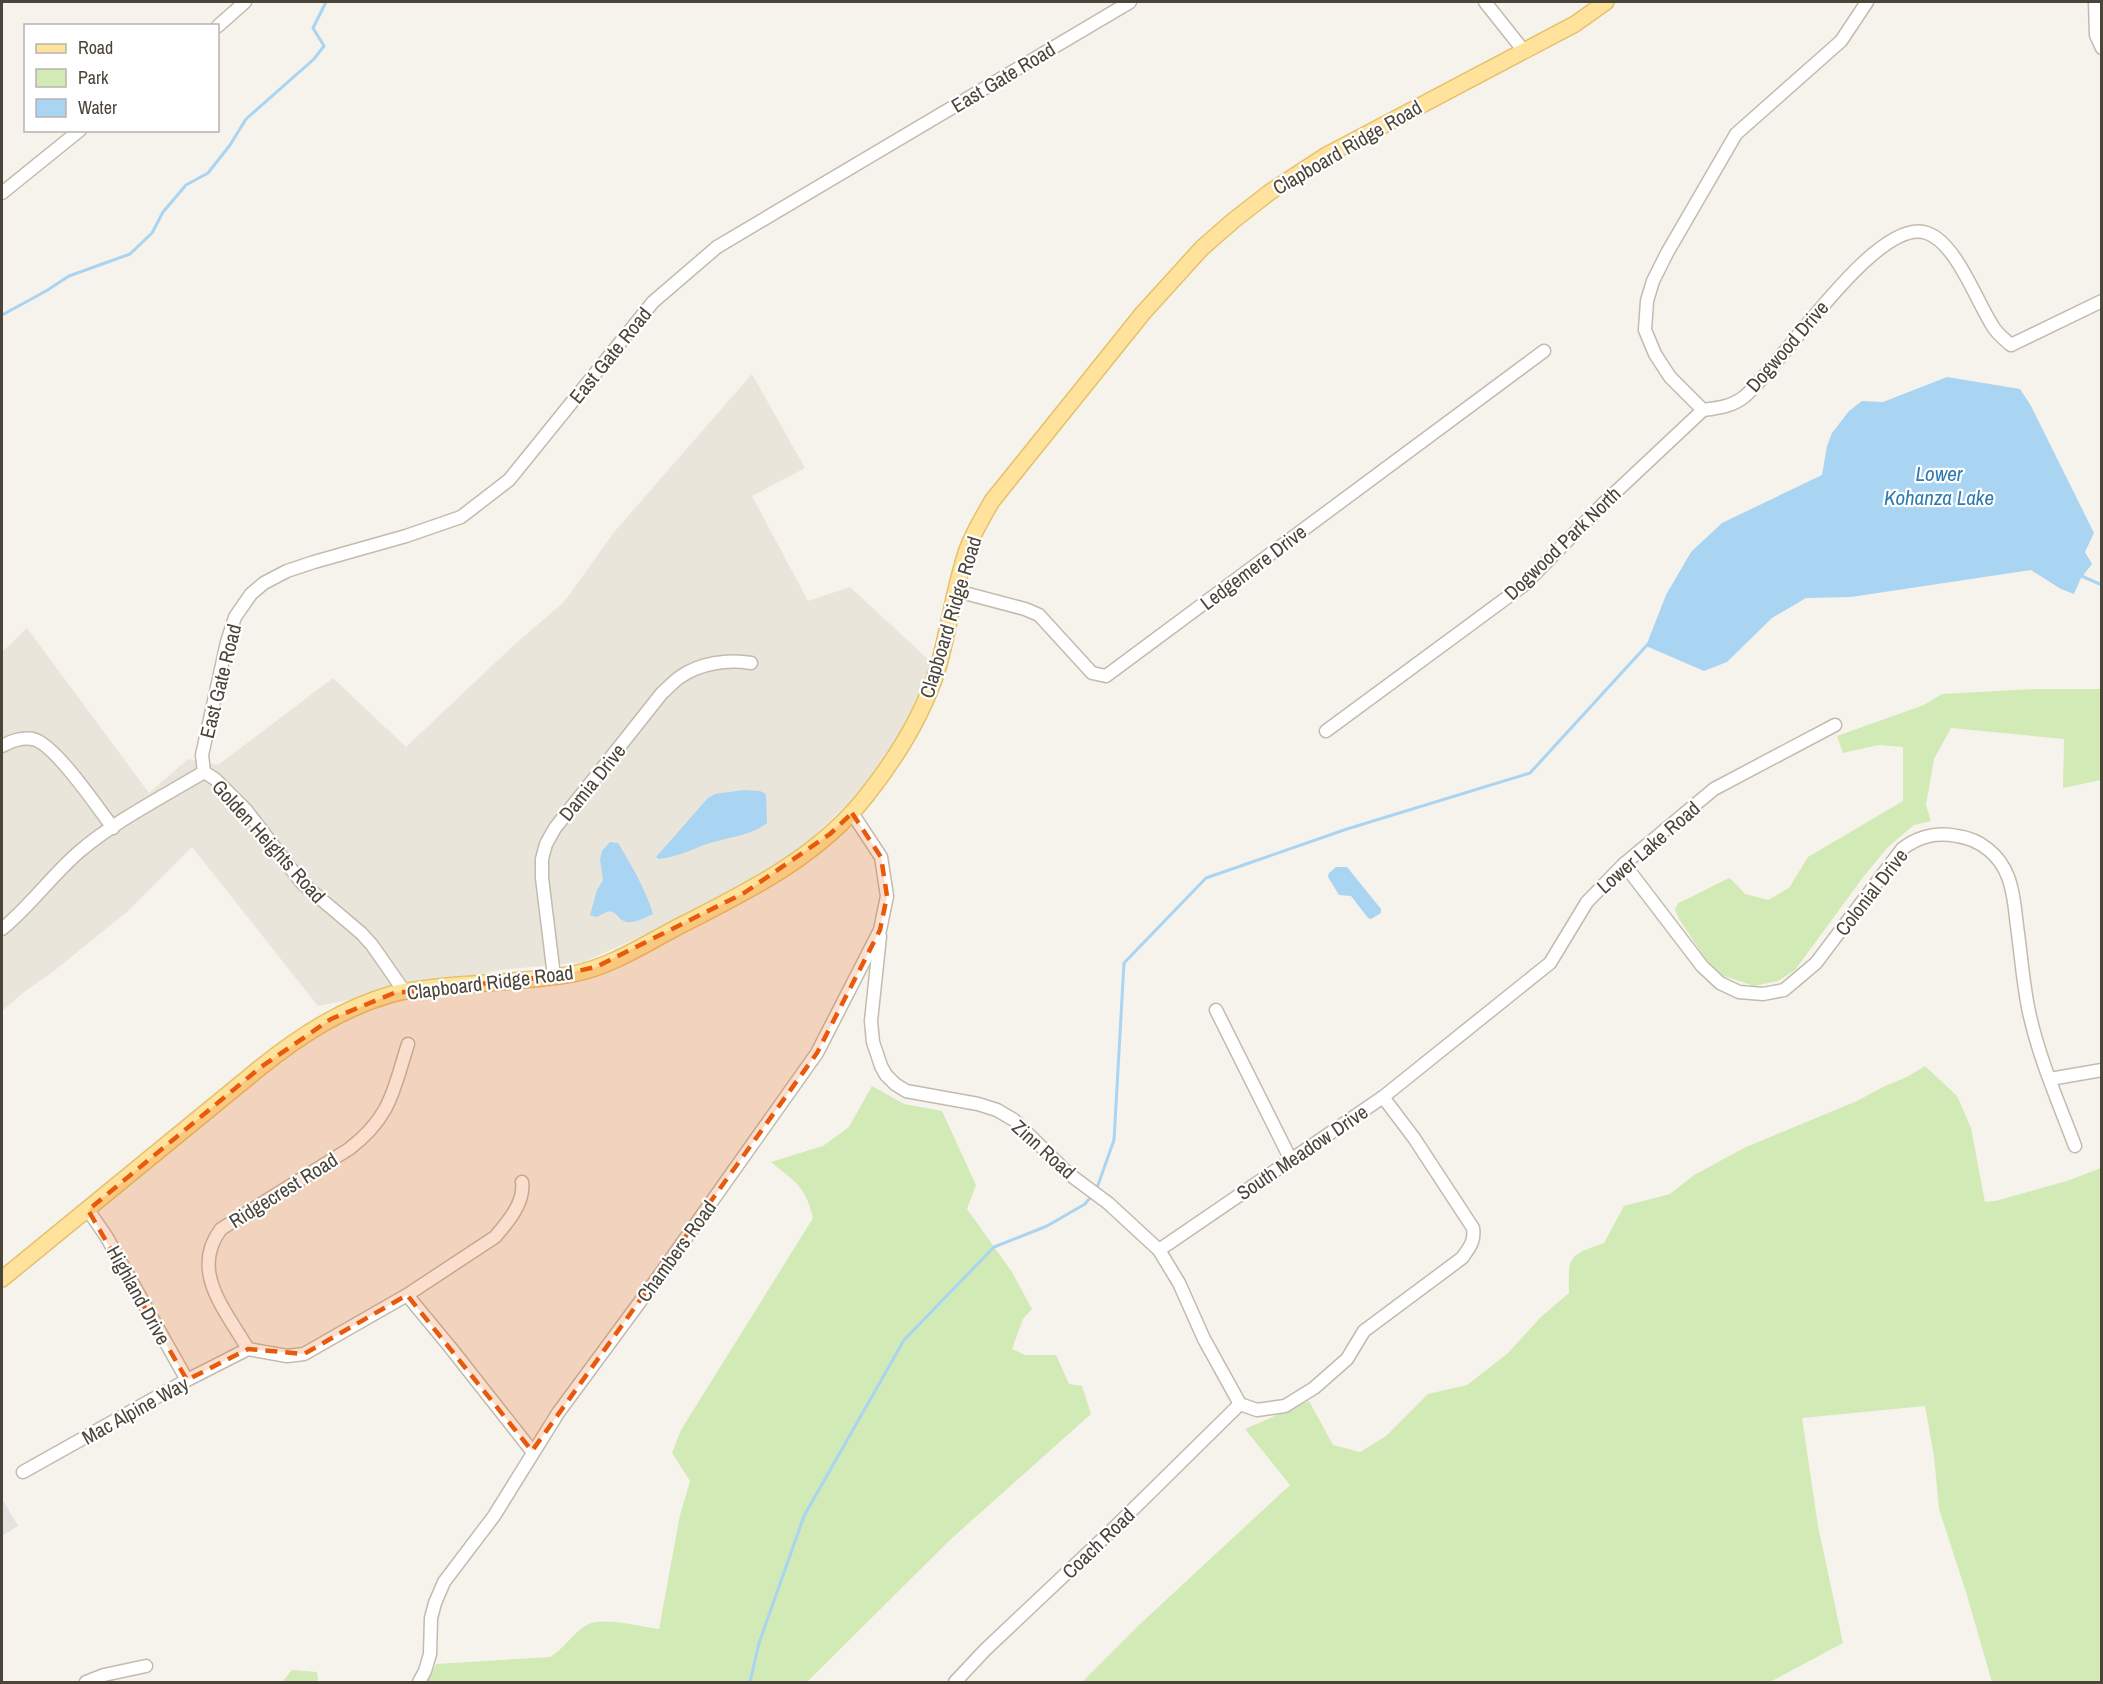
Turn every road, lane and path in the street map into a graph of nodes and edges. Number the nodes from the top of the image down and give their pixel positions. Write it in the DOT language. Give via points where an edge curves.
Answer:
graph roads {
  1 [pos="245,2"];
  2 [pos="1130,2"];
  3 [pos="1485,2"];
  4 [pos="1606,2"];
  5 [pos="1867,2"];
  6 [pos="2095,2"];
  7 [pos="219,25"];
  8 [pos="2102,48"];
  9 [pos="1524,51"];
  10 [pos="78,132"];
  11 [pos="2,193"];
  12 [pos="2102,301"];
  13 [pos="1544,351"];
  14 [pos="1703,410"];
  15 [pos="957,591"];
  16 [pos="751,663"];
  17 [pos="1834,725"];
  18 [pos="1326,731"];
  19 [pos="2,746"];
  20 [pos="204,772"];
  21 [pos="852,813"];
  22 [pos="113,828"];
  23 [pos="1624,864"];
  24 [pos="2,928"];
  25 [pos="880,930"];
  26 [pos="554,976"];
  27 [pos="404,992"];
  28 [pos="1216,1010"];
  29 [pos="408,1044"];
  30 [pos="2102,1070"];
  31 [pos="2050,1079"];
  32 [pos="1383,1097"];
  33 [pos="2075,1146"];
  34 [pos="1291,1160"];
  35 [pos="522,1182"];
  36 [pos="88,1210"];
  37 [pos="1159,1250"];
  38 [pos="2,1279"];
  39 [pos="407,1295"];
  40 [pos="248,1349"];
  41 [pos="187,1380"];
  42 [pos="1240,1404"];
  43 [pos="532,1451"];
  44 [pos="23,1472"];
  45 [pos="146,1666"];
  46 [pos="956,1682"];
  47 [pos="86,1683"];
  48 [pos="419,1683"];
  1 -- 7 [label="street"];
  2 -- 20 [label="street, East Gate Road" via="717,247 653,302 509,480 461,517 286,571 264,583 235,617 226,642 202,755"];
  3 -- 9 [label="street"];
  4 -- 9 [label="main road, Clapboard Ridge Road"];
  5 -- 14 [label="street" via="1841,41 1736,134 1653,281 1645,330 1670,378"];
  6 -- 8 [label="street" via="2096,35"];
  9 -- 15 [label="main road, Clapboard Ridge Road" via="1296,174 1202,248 1143,313 1005,483 975,531"];
  10 -- 11 [label="street"];
  12 -- 14 [label="street, Dogwood Drive" via="2011,345 1993,328 1950,250 1927,233 1905,233 1879,249 1831,296 1745,396 1720,408"];
  13 -- 15 [label="street, Ledgemere Drive" via="1106,676 1092,673 1039,615"];
  14 -- 18 [label="street, Dogwood Park North" via="1524,585"];
  15 -- 21 [label="main road, Clapboard Ridge Road" via="926,700 891,763"];
  16 -- 26 [label="street, Damia Drive" via="732,660 700,667 680,677 662,693 555,828 542,859"];
  17 -- 23 [label="street, Lower Lake Road" via="1714,789"];
  19 -- 22 [label="street" via="18,739 34,740 48,749"];
  20 -- 22 [label="street"];
  20 -- 27 [label="street, Golden Heights Road" via="246,810 302,883 366,939"];
  21 -- 25 [label="street, Chambers Road" via="881,857 887,896"];
  21 -- 26 [label="main road, Clapboard Ridge Road" via="806,854 744,893 624,955 575,973"];
  22 -- 24 [label="street" via="80,851"];
  23 -- 31 [label="street, Colonial Drive" via="1702,966 1720,983 1739,992 1763,994 1784,990 1816,963 1902,849 1914,840 1940,834 1982,844 1991,850 2008,876 2029,1010"];
  23 -- 32 [label="street, Lower Lake Road" via="1587,902 1550,963"];
  25 -- 37 [label="street, Zinn Road" via="871,1021 873,1042 886,1075 906,1091 978,1104 1014,1120 1069,1174 1108,1203"];
  25 -- 43 [label="street, Chambers Road" via="817,1053"];
  26 -- 27 [label="main road, Clapboard Ridge Road"];
  27 -- 36 [label="main road, Clapboard Ridge Road" via="362,1004 300,1037"];
  28 -- 34 [label="street"];
  29 -- 40 [label="street, Ridgecrest Road" via="389,1103 367,1135 221,1229 211,1244 207,1263 211,1282"];
  30 -- 31 [label="street"];
  31 -- 33 [label="street, Colonial Drive"];
  32 -- 34 [label="street, South Meadow Drive"];
  32 -- 42 [label="street, South Meadow Drive" via="1473,1228 1471,1246 1462,1258 1364,1331 1347,1359 1314,1388 1285,1406 1257,1410"];
  34 -- 37 [label="street, South Meadow Drive"];
  35 -- 39 [label="street" via="520,1200 495,1237"];
  36 -- 38 [label="main road, Clapboard Ridge Road"];
  36 -- 41 [label="street, Highland Drive"];
  37 -- 42 [label="street, Zinn Road"];
  39 -- 40 [label="street" via="304,1354 287,1356"];
  39 -- 43 [label="street"];
  40 -- 41 [label="street, Mac Alpine Way"];
  41 -- 44 [label="street, Mac Alpine Way"];
  42 -- 46 [label="street, Coach Road"];
  43 -- 48 [label="street, Chambers Road" via="494,1516 444,1582 431,1618 430,1654"];
  45 -- 47 [label="street"];
}
